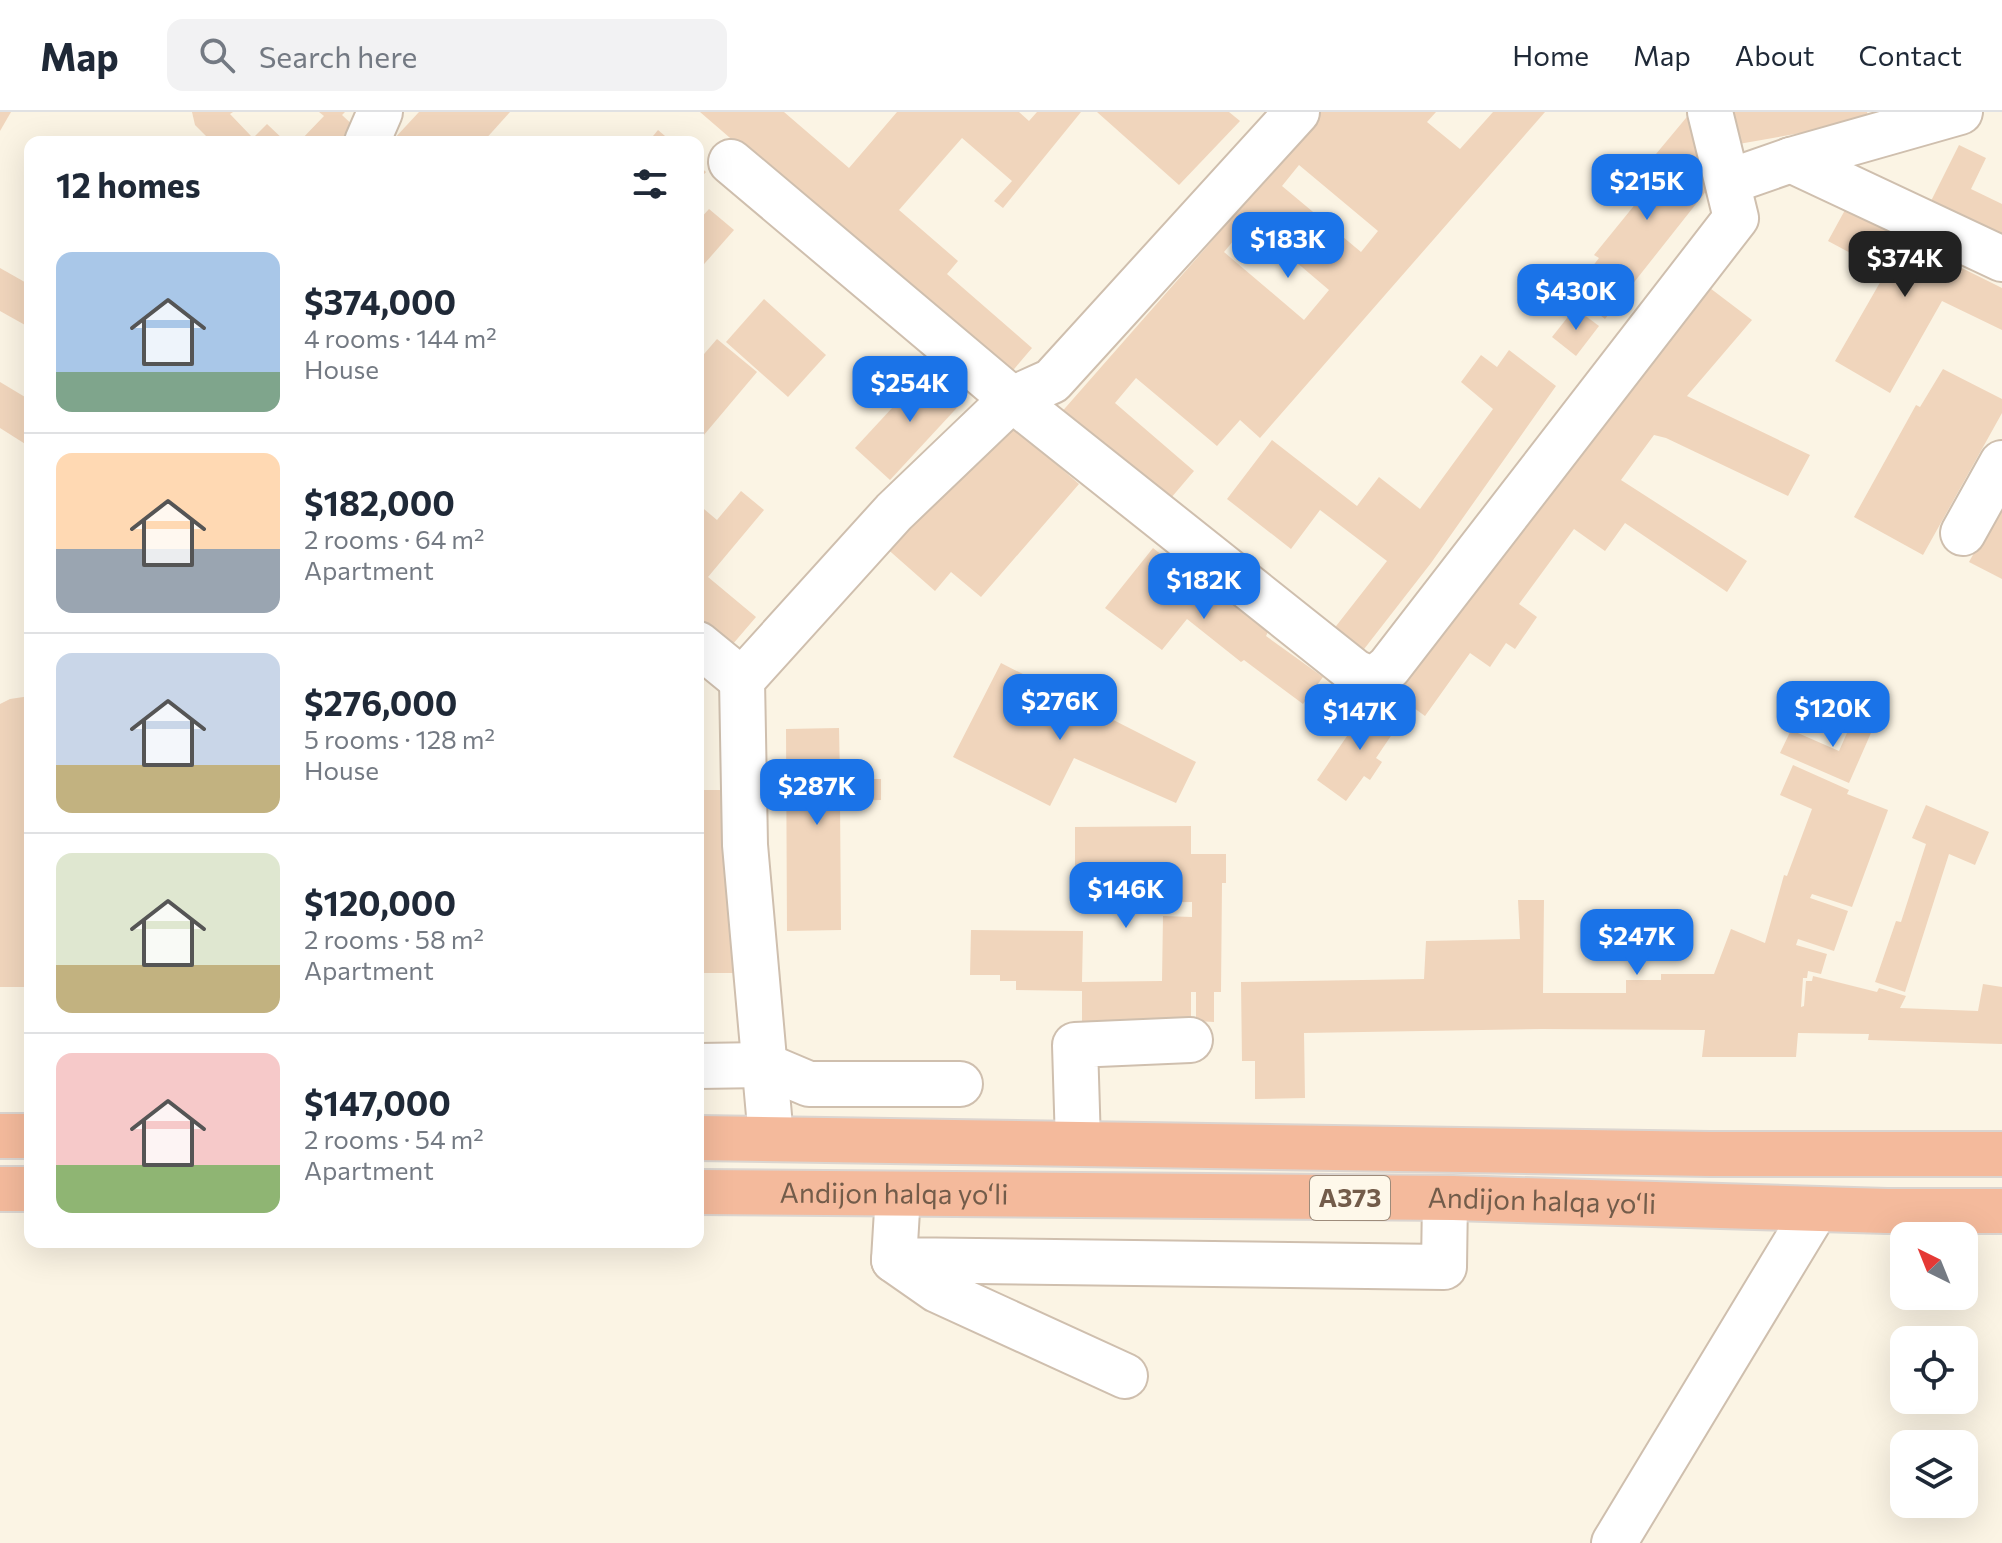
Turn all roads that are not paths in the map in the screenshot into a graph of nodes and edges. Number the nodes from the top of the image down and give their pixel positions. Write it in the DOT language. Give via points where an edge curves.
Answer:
graph roads {
  1 [pos="380,112"];
  2 [pos="1710,112"];
  3 [pos="1960,112"];
  4 [pos="1277,119"];
  5 [pos="370,136"];
  6 [pos="1791,160"];
  7 [pos="731,162"];
  8 [pos="1728,182"];
  9 [pos="2002,259"];
  10 [pos="1012,399"];
  11 [pos="2002,463"];
  12 [pos="1963,533"];
  13 [pos="704,649"];
  14 [pos="742,680"];
  15 [pos="1190,1040"];
  16 [pos="764,1065"];
  17 [pos="704,1066"];
  18 [pos="960,1084"];
  19 [pos="0,1136"];
  20 [pos="24,1136"];
  21 [pos="704,1138"];
  22 [pos="771,1138"];
  23 [pos="1078,1143"];
  24 [pos="2002,1154"];
  25 [pos="0,1189"];
  26 [pos="24,1189"];
  27 [pos="704,1192"];
  28 [pos="898,1194"];
  29 [pos="1445,1198"];
  30 [pos="1816,1209"];
  31 [pos="2002,1211"];
  32 [pos="894,1260"];
  33 [pos="1125,1376"];
  34 [pos="1614,1543"];
  1 -- 5 [label="lane"];
  2 -- 8 [label="lane"];
  3 -- 6 [label="lane"];
  4 -- 10 [label="lane" via="1052,381"];
  6 -- 8 [label="lane"];
  6 -- 9 [label="lane"];
  7 -- 10 [label="lane"];
  8 -- 10 [label="lane" via="1736,218 1377,678 1355,672"];
  10 -- 14 [label="lane" via="894,512"];
  11 -- 12 [label="lane"];
  13 -- 14 [label="lane"];
  14 -- 16 [label="lane" via="745,845"];
  15 -- 23 [label="lane" via="1075,1045"];
  16 -- 17 [label="lane"];
  16 -- 18 [label="lane" via="809,1084"];
  16 -- 22 [label="lane"];
  19 -- 20 [label="highway"];
  21 -- 22 [label="highway, Andijon halqa yo‘li / A373"];
  22 -- 23 [label="highway, Andijon halqa yo‘li / A373"];
  23 -- 24 [label="highway, Andijon halqa yo‘li / A373"];
  25 -- 26 [label="highway"];
  27 -- 28 [label="highway, Andijon halqa yo‘li / A373"];
  28 -- 29 [label="highway, Andijon halqa yo‘li / A373"];
  28 -- 32 [label="lane"];
  29 -- 30 [label="highway, Andijon halqa yo‘li / A373"];
  29 -- 32 [label="lane" via="1444,1267"];
  30 -- 31 [label="highway, Andijon halqa yo‘li / A373"];
  30 -- 34 [label="lane"];
  32 -- 33 [label="lane" via="937,1290"];
}
